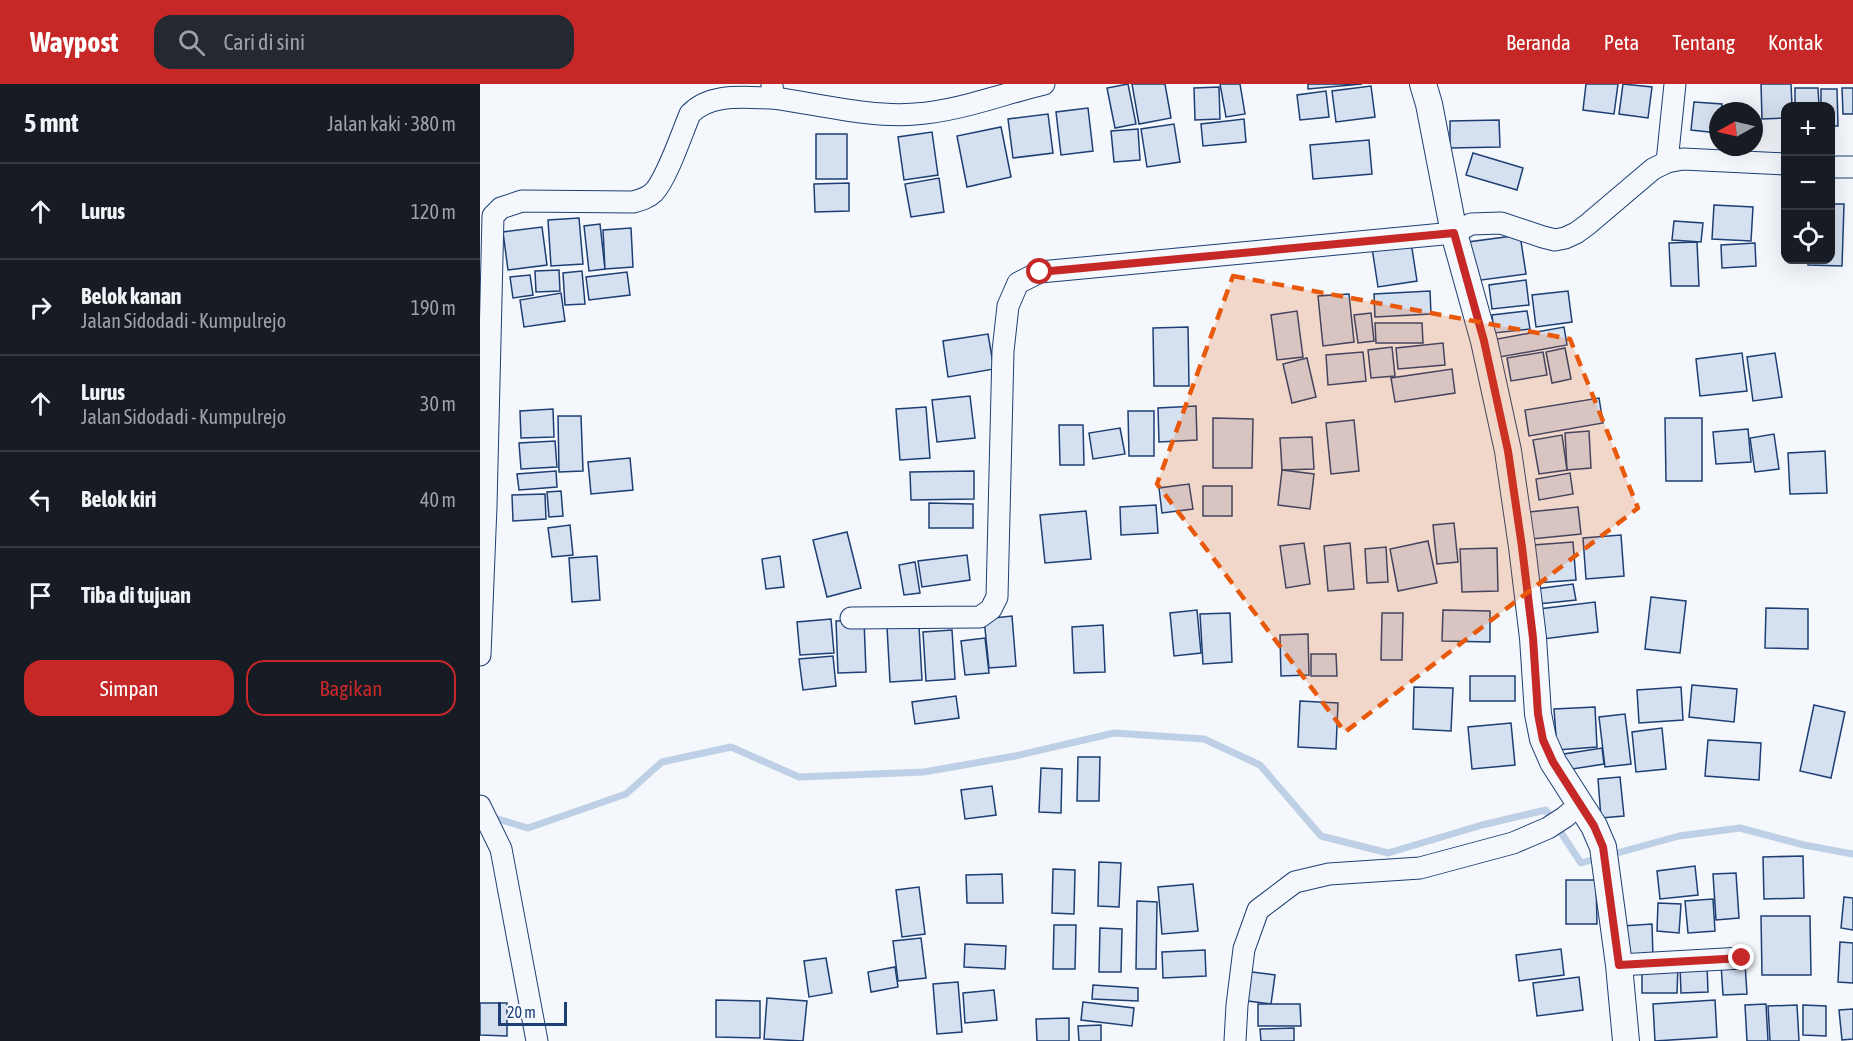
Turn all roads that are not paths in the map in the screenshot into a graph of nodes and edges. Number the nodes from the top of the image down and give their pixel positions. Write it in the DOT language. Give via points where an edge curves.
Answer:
graph roads {
  1 [pos="1044,84"];
  2 [pos="1423,84"];
  3 [pos="1675,84"];
  4 [pos="773,91"];
  5 [pos="1667,162"];
  6 [pos="1781,164"];
  7 [pos="1835,166"];
  8 [pos="1853,167"];
  9 [pos="487,212"];
  10 [pos="1454,233"];
  11 [pos="851,618"];
  12 [pos="480,655"];
  13 [pos="480,806"];
  14 [pos="1564,816"];
  15 [pos="1742,958"];
  16 [pos="1619,965"];
  17 [pos="537,1041"];
  18 [pos="1235,1041"];
  19 [pos="1626,1041"];
  1 -- 4 [label="street" via="952,109 889,115"];
  2 -- 10 [label="street"];
  3 -- 5 [label="street"];
  4 -- 9 [label="street" via="715,99 697,107 690,114 654,192 643,200 522,201"];
  5 -- 6 [label="street" via="1683,159"];
  5 -- 10 [label="street" via="1565,238 1555,240 1493,223 1471,224"];
  7 -- 8 [label="street"];
  9 -- 12 [label="street" via="486,506"];
  10 -- 11 [label="street" via="1040,272 1018,283 1008,306 1003,351 997,597 991,609 980,617"];
  10 -- 14 [label="street" via="1484,341 1508,451 1533,638 1538,714"];
  13 -- 17 [label="street" via="501,849"];
  14 -- 16 [label="street" via="1594,826 1605,860"];
  14 -- 18 [label="street" via="1513,843 1420,868 1329,873 1295,882 1258,910 1245,949"];
  15 -- 16 [label="street"];
  16 -- 19 [label="street"];
}
